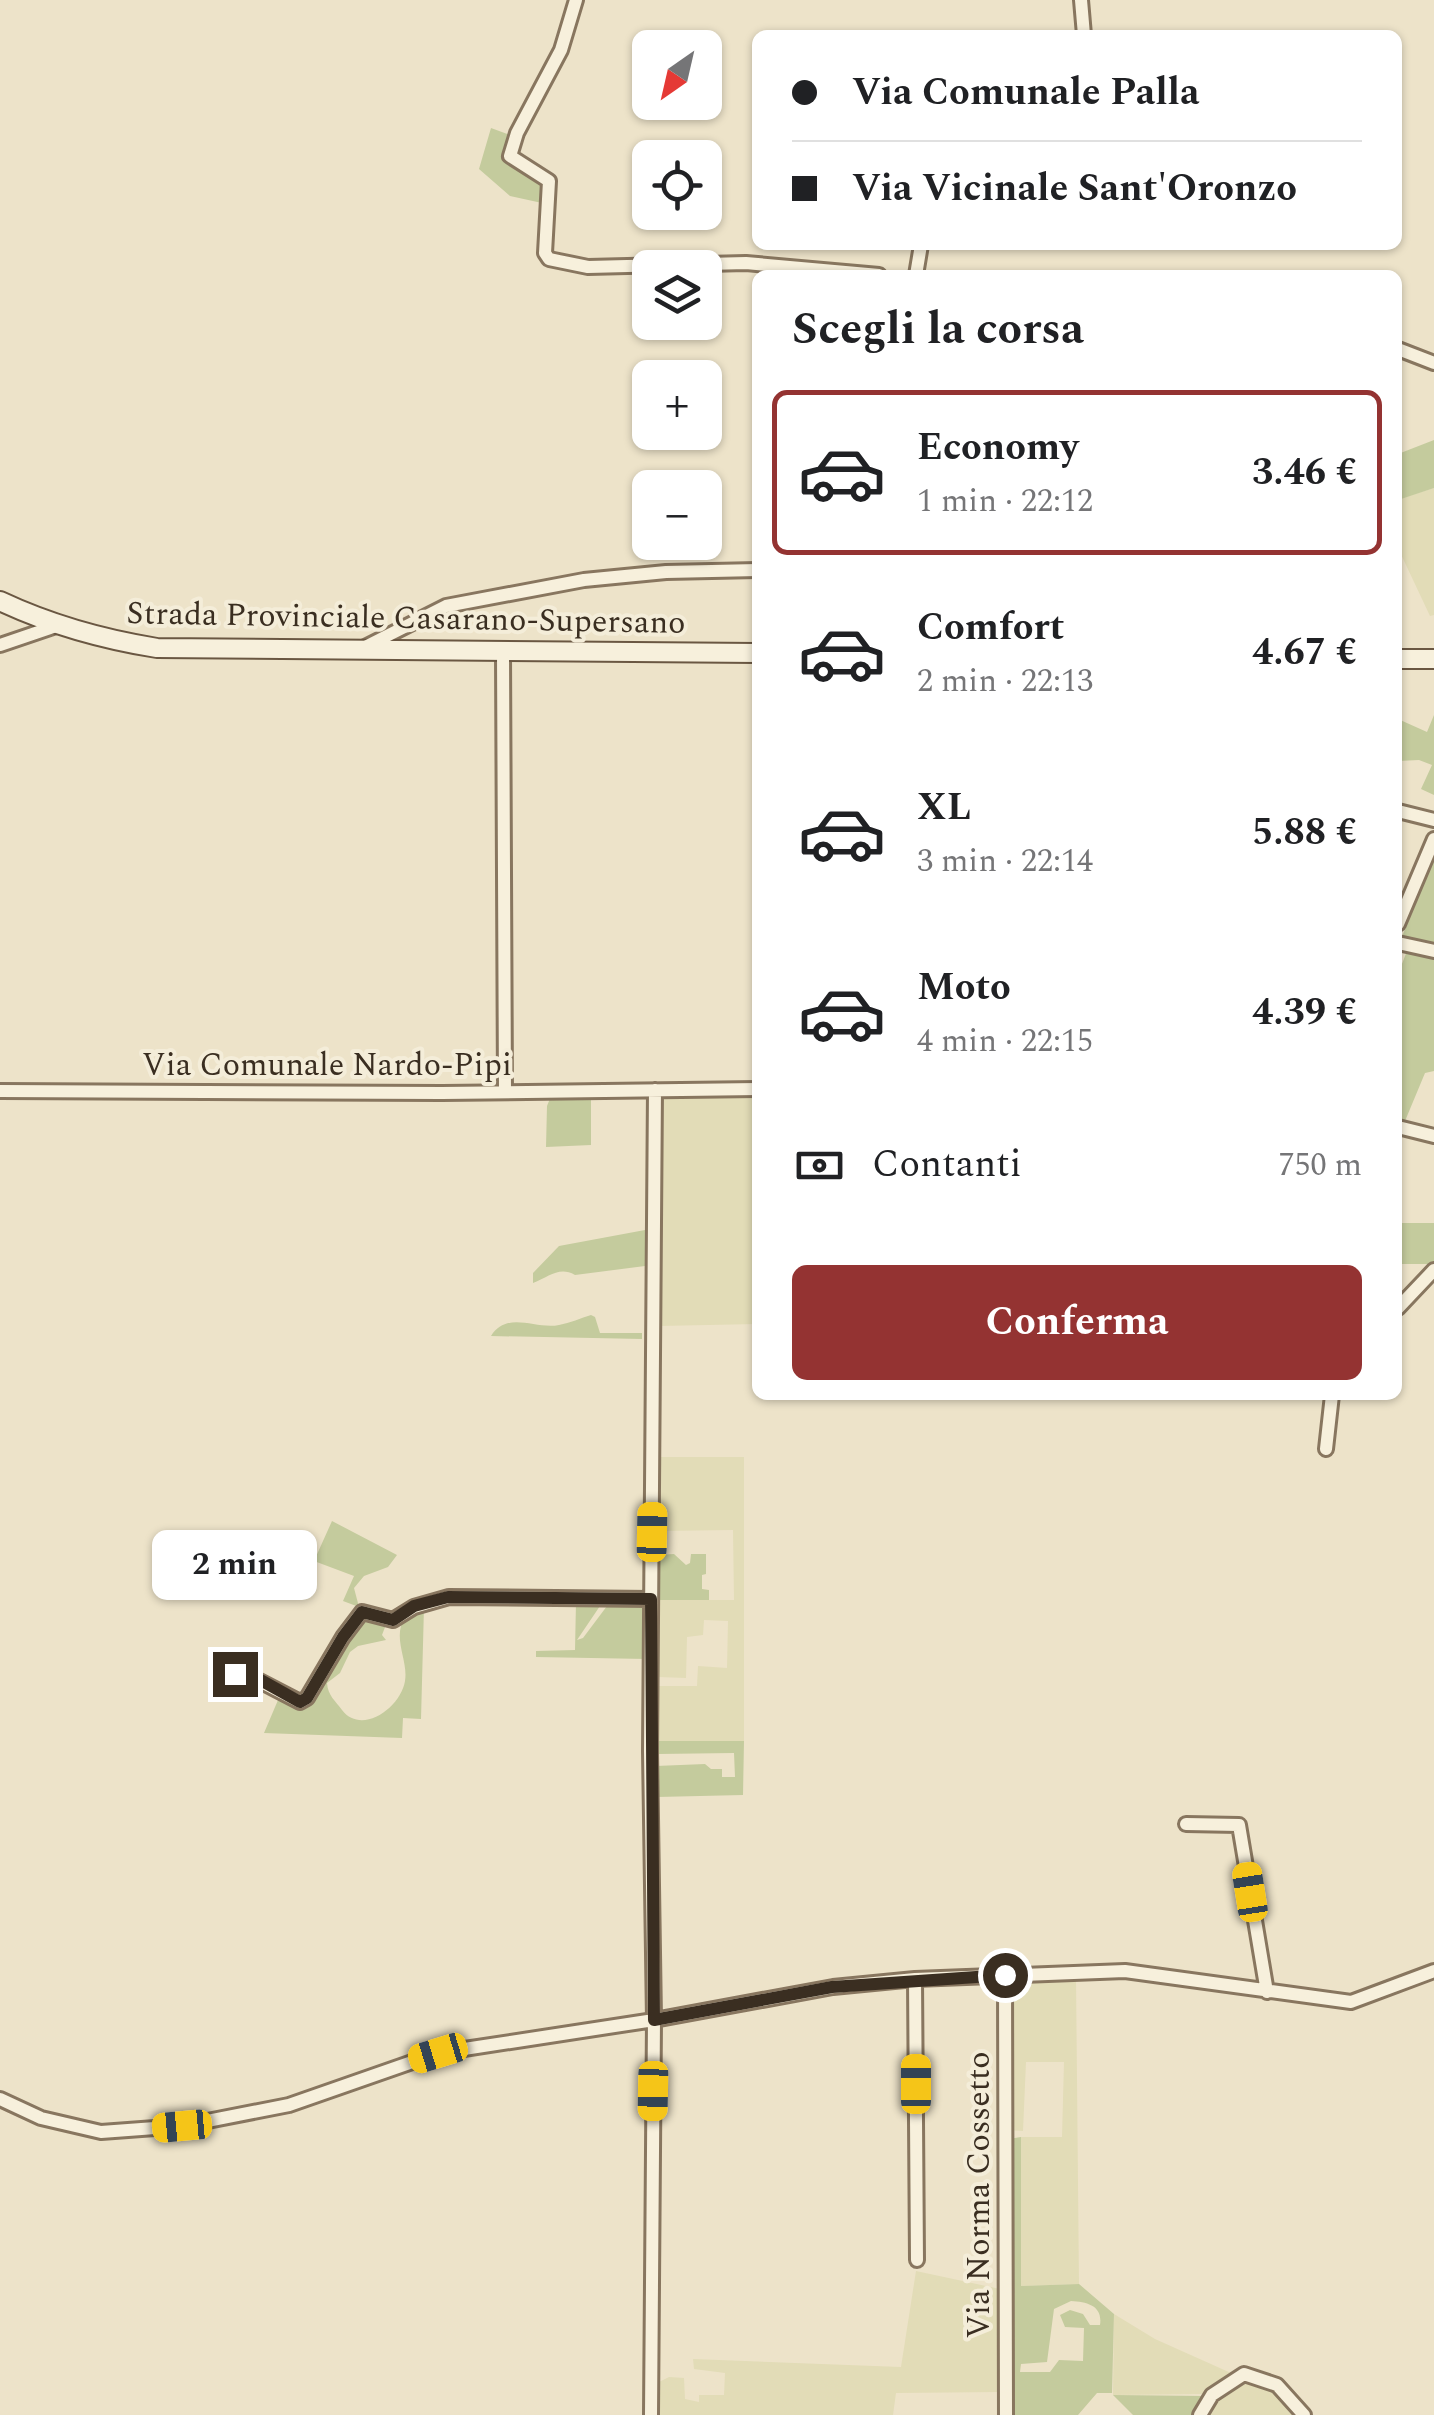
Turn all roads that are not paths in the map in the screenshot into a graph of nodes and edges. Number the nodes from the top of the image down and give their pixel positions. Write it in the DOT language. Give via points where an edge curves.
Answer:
graph roads {
  1 [pos="576,0"];
  2 [pos="1081,0"];
  3 [pos="1084,30"];
  4 [pos="824,270"];
  5 [pos="1402,350"];
  6 [pos="1434,362"];
  7 [pos="752,570"];
  8 [pos="0,602"];
  9 [pos="56,626"];
  10 [pos="0,645"];
  11 [pos="358,650"];
  12 [pos="502,653"];
  13 [pos="752,653"];
  14 [pos="1402,659"];
  15 [pos="1434,659"];
  16 [pos="1402,812"];
  17 [pos="1434,820"];
  18 [pos="1434,839"];
  19 [pos="1402,915"];
  20 [pos="1402,944"];
  21 [pos="1434,952"];
  22 [pos="752,1089"];
  23 [pos="655,1090"];
  24 [pos="0,1091"];
  25 [pos="505,1091"];
  26 [pos="1402,1128"];
  27 [pos="1434,1136"];
  28 [pos="1434,1270"];
  29 [pos="1402,1304"];
  30 [pos="1331,1400"];
  31 [pos="1326,1449"];
  32 [pos="651,1599"];
  33 [pos="228,1692"];
  34 [pos="1186,1824"];
  35 [pos="1434,1971"];
  36 [pos="1005,1975"];
  37 [pos="915,1979"];
  38 [pos="1267,1992"];
  39 [pos="654,2020"];
  40 [pos="0,2099"];
  41 [pos="917,2260"];
  42 [pos="651,2415"];
  43 [pos="1006,2415"];
  44 [pos="1200,2415"];
  45 [pos="1304,2415"];
  1 -- 4 [label="street" via="561,50 510,156 549,181 550,259 588,266 746,263"];
  2 -- 3 [label="street"];
  5 -- 6 [label="street"];
  7 -- 11 [label="street" via="584,580 446,606"];
  8 -- 9 [label="main road, Strada Provinciale Casarano-Supersano"];
  9 -- 10 [label="street"];
  9 -- 11 [label="main road, Strada Provinciale Casarano-Supersano" via="157,648"];
  11 -- 12 [label="main road, Strada Provinciale Casarano-Supersano"];
  12 -- 13 [label="main road, Strada Provinciale Casarano-Supersano"];
  12 -- 25 [label="street"];
  14 -- 15 [label="main road"];
  16 -- 17 [label="street"];
  18 -- 19 [label="street"];
  20 -- 21 [label="street"];
  22 -- 23 [label="street, Via Comunale Nardo-Pipi"];
  23 -- 25 [label="street, Via Comunale Nardo-Pipi"];
  23 -- 32 [label="street"];
  24 -- 25 [label="street, Via Comunale Nardo-Pipi"];
  26 -- 27 [label="street"];
  28 -- 29 [label="street"];
  30 -- 31 [label="street"];
  32 -- 33 [label="street" via="448,1597 393,1620 362,1612 307,1698 300,1702 240,1671"];
  32 -- 39 [label="street"];
  34 -- 38 [label="street" via="1239,1825"];
  35 -- 38 [label="street" via="1351,2002"];
  36 -- 37 [label="street"];
  36 -- 38 [label="street" via="1126,1971"];
  36 -- 43 [label="street, Via Norma Cossetto"];
  37 -- 39 [label="street"];
  37 -- 41 [label="street"];
  39 -- 40 [label="street" via="438,2053 289,2105 182,2126 101,2132 41,2118"];
  39 -- 42 [label="street"];
  44 -- 45 [label="street" via="1212,2395 1244,2374 1277,2385"];
}
